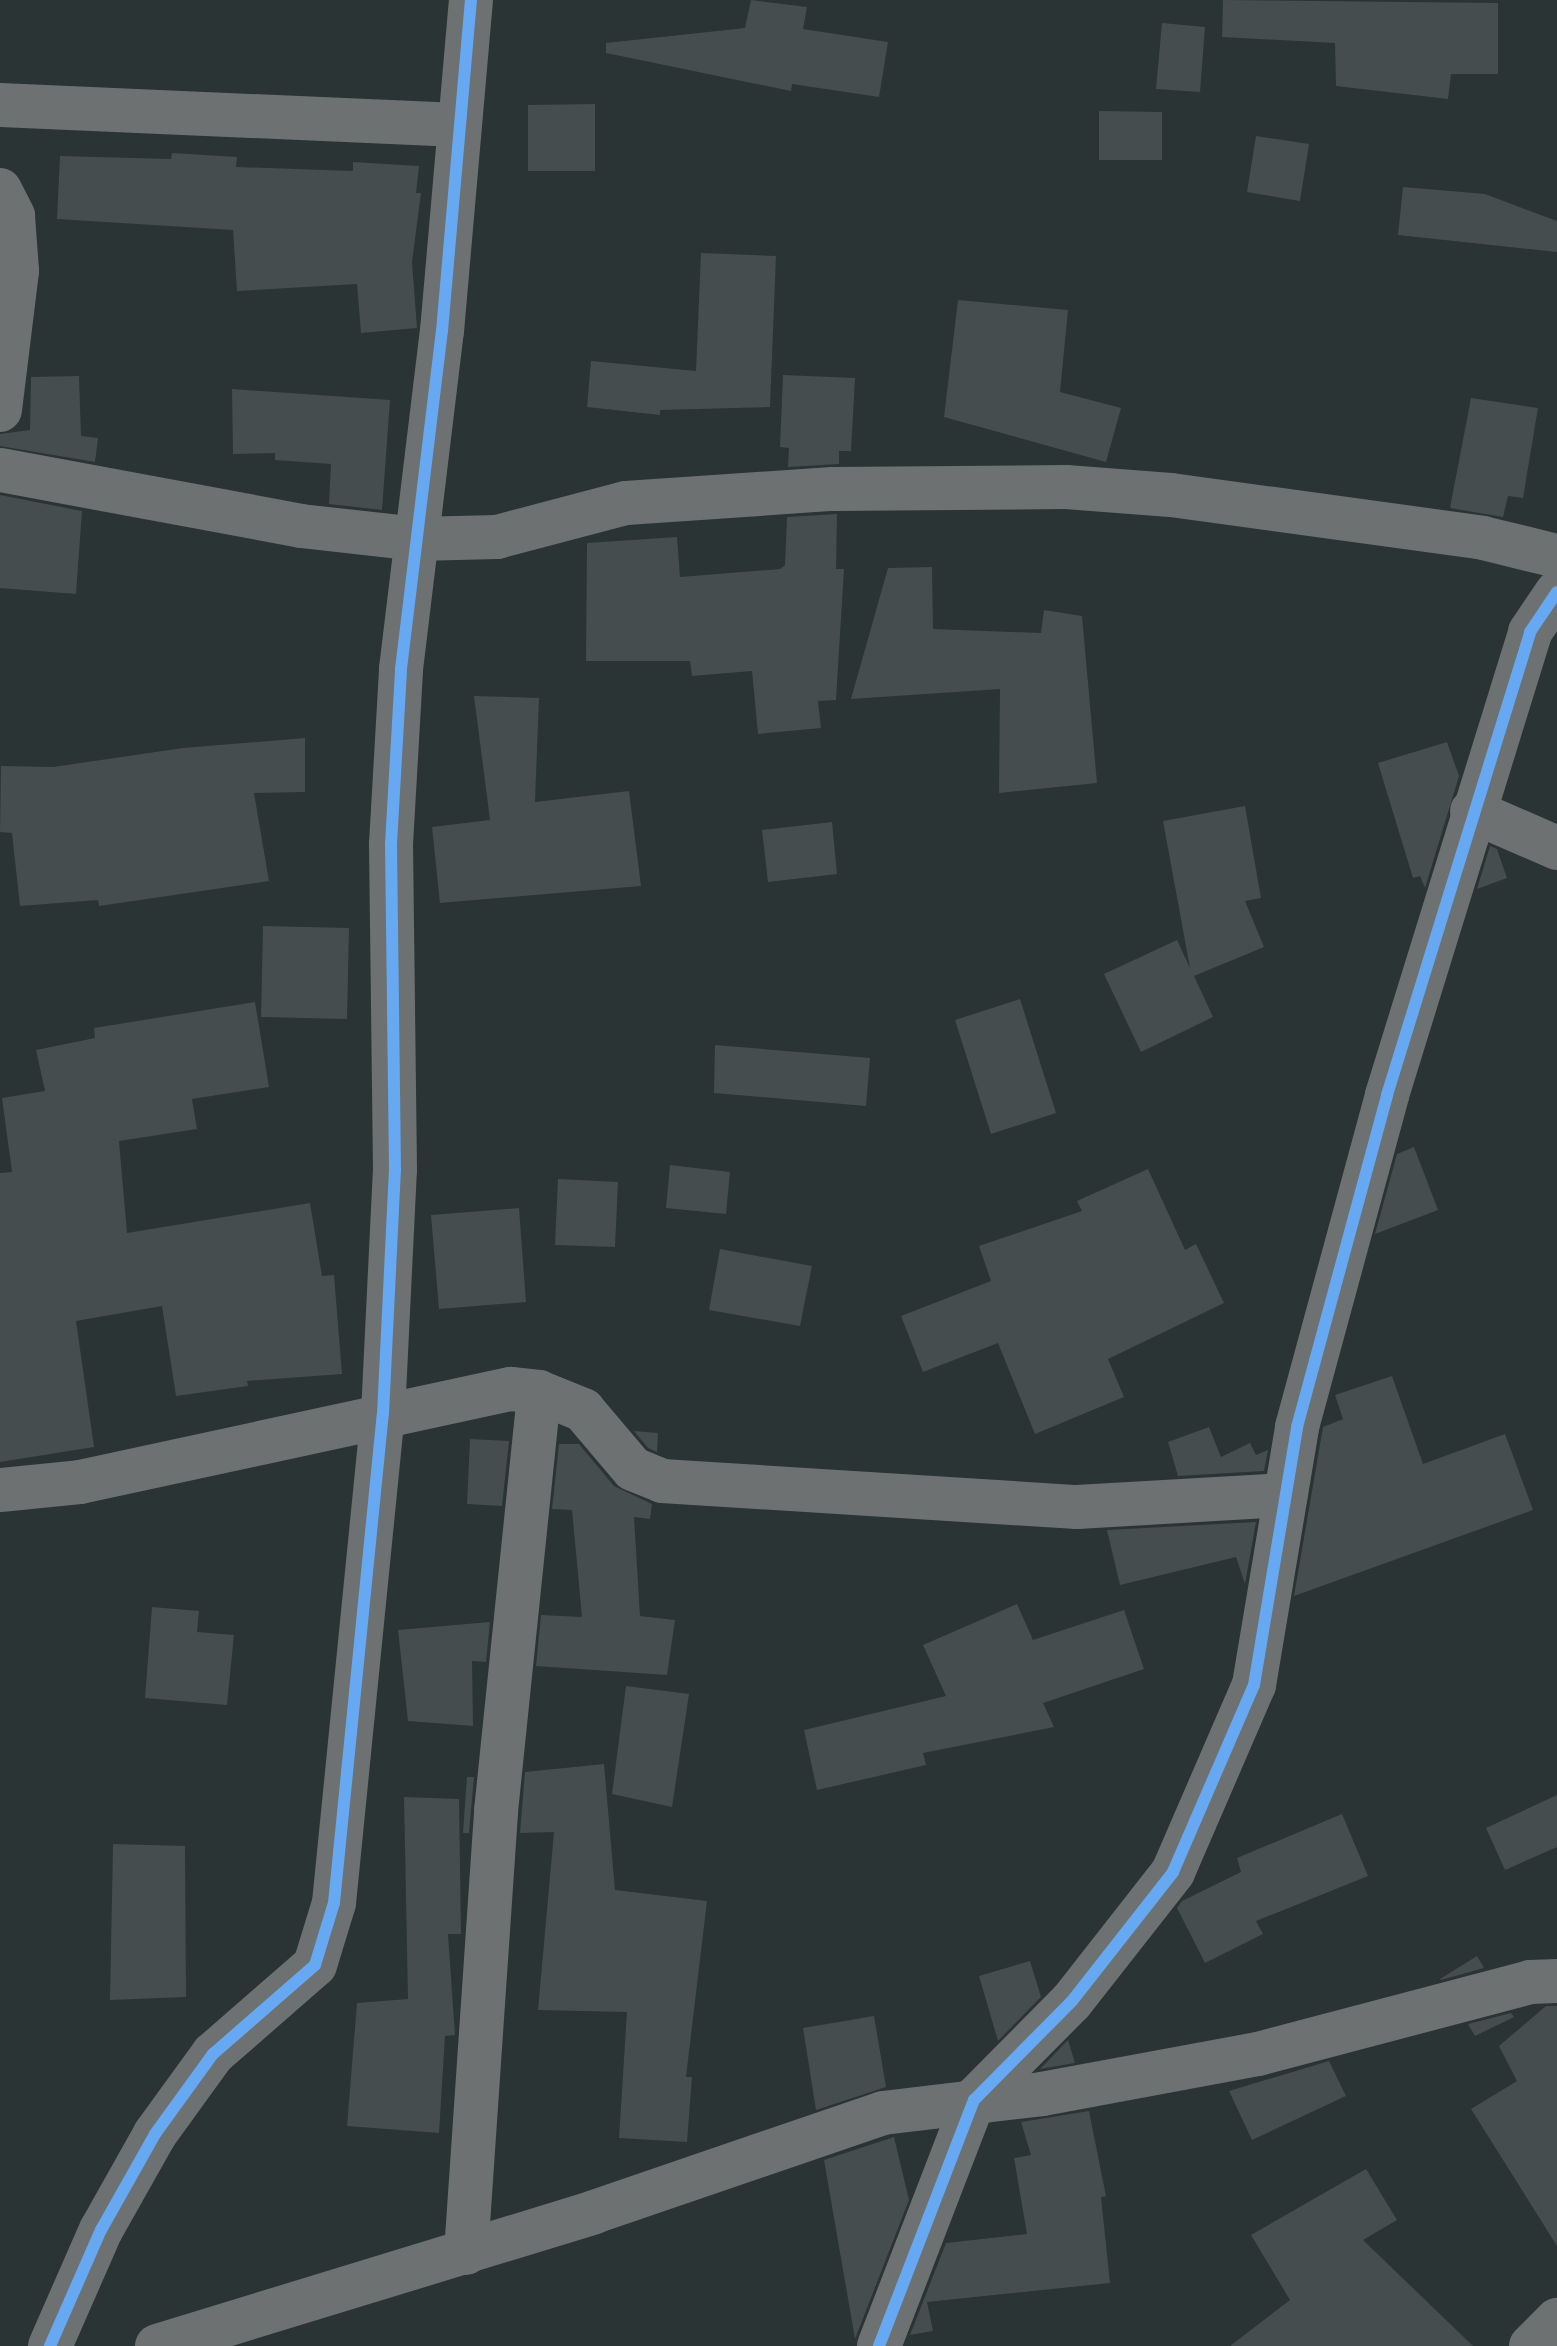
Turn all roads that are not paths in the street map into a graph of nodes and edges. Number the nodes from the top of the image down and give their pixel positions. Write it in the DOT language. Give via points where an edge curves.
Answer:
graph roads {
  1 [pos="471,0"];
  2 [pos="0,105"];
  3 [pos="459,125"];
  4 [pos="0,190"];
  5 [pos="0,410"];
  6 [pos="0,470"];
  7 [pos="416,539"];
  8 [pos="1557,556"];
  9 [pos="1557,592"];
  10 [pos="1472,811"];
  11 [pos="1557,848"];
  12 [pos="539,1392"];
  13 [pos="383,1414"];
  14 [pos="0,1490"];
  15 [pos="1286,1495"];
  16 [pos="1557,1981"];
  17 [pos="974,2100"];
  18 [pos="466,2253"];
  19 [pos="1557,2320"];
  20 [pos="50,2346"];
  21 [pos="157,2346"];
  22 [pos="879,2346"];
  23 [pos="1531,2346"];
  1 -- 3 [label="street"];
  2 -- 3 [label="street"];
  3 -- 7 [label="street"];
  4 -- 5 [label="street" via="13,216 17,271"];
  6 -- 7 [label="street" via="301,526"];
  7 -- 8 [label="street" via="497,537 626,503 833,489 1066,487 1171,495 1483,538"];
  7 -- 13 [label="street" via="401,669 391,844 395,1170"];
  9 -- 10 [label="street" via="1530,632"];
  10 -- 11 [label="street"];
  10 -- 15 [label="street" via="1301,1412"];
  12 -- 13 [label="street" via="511,1389"];
  12 -- 15 [label="street" via="583,1410 633,1469 662,1481 1077,1507"];
  12 -- 18 [label="street" via="496,1811"];
  13 -- 14 [label="street" via="80,1482"];
  13 -- 20 [label="street" via="334,1903 315,1965 213,2054 155,2134 101,2230"];
  15 -- 17 [label="street" via="1254,1685 1173,1872 1072,2001"];
  16 -- 17 [label="street" via="1530,1982 1258,2054 1042,2094"];
  17 -- 18 [label="street" via="883,2113"];
  17 -- 22 [label="street"];
  18 -- 21 [label="street"];
  19 -- 23 [label="street"];
}
